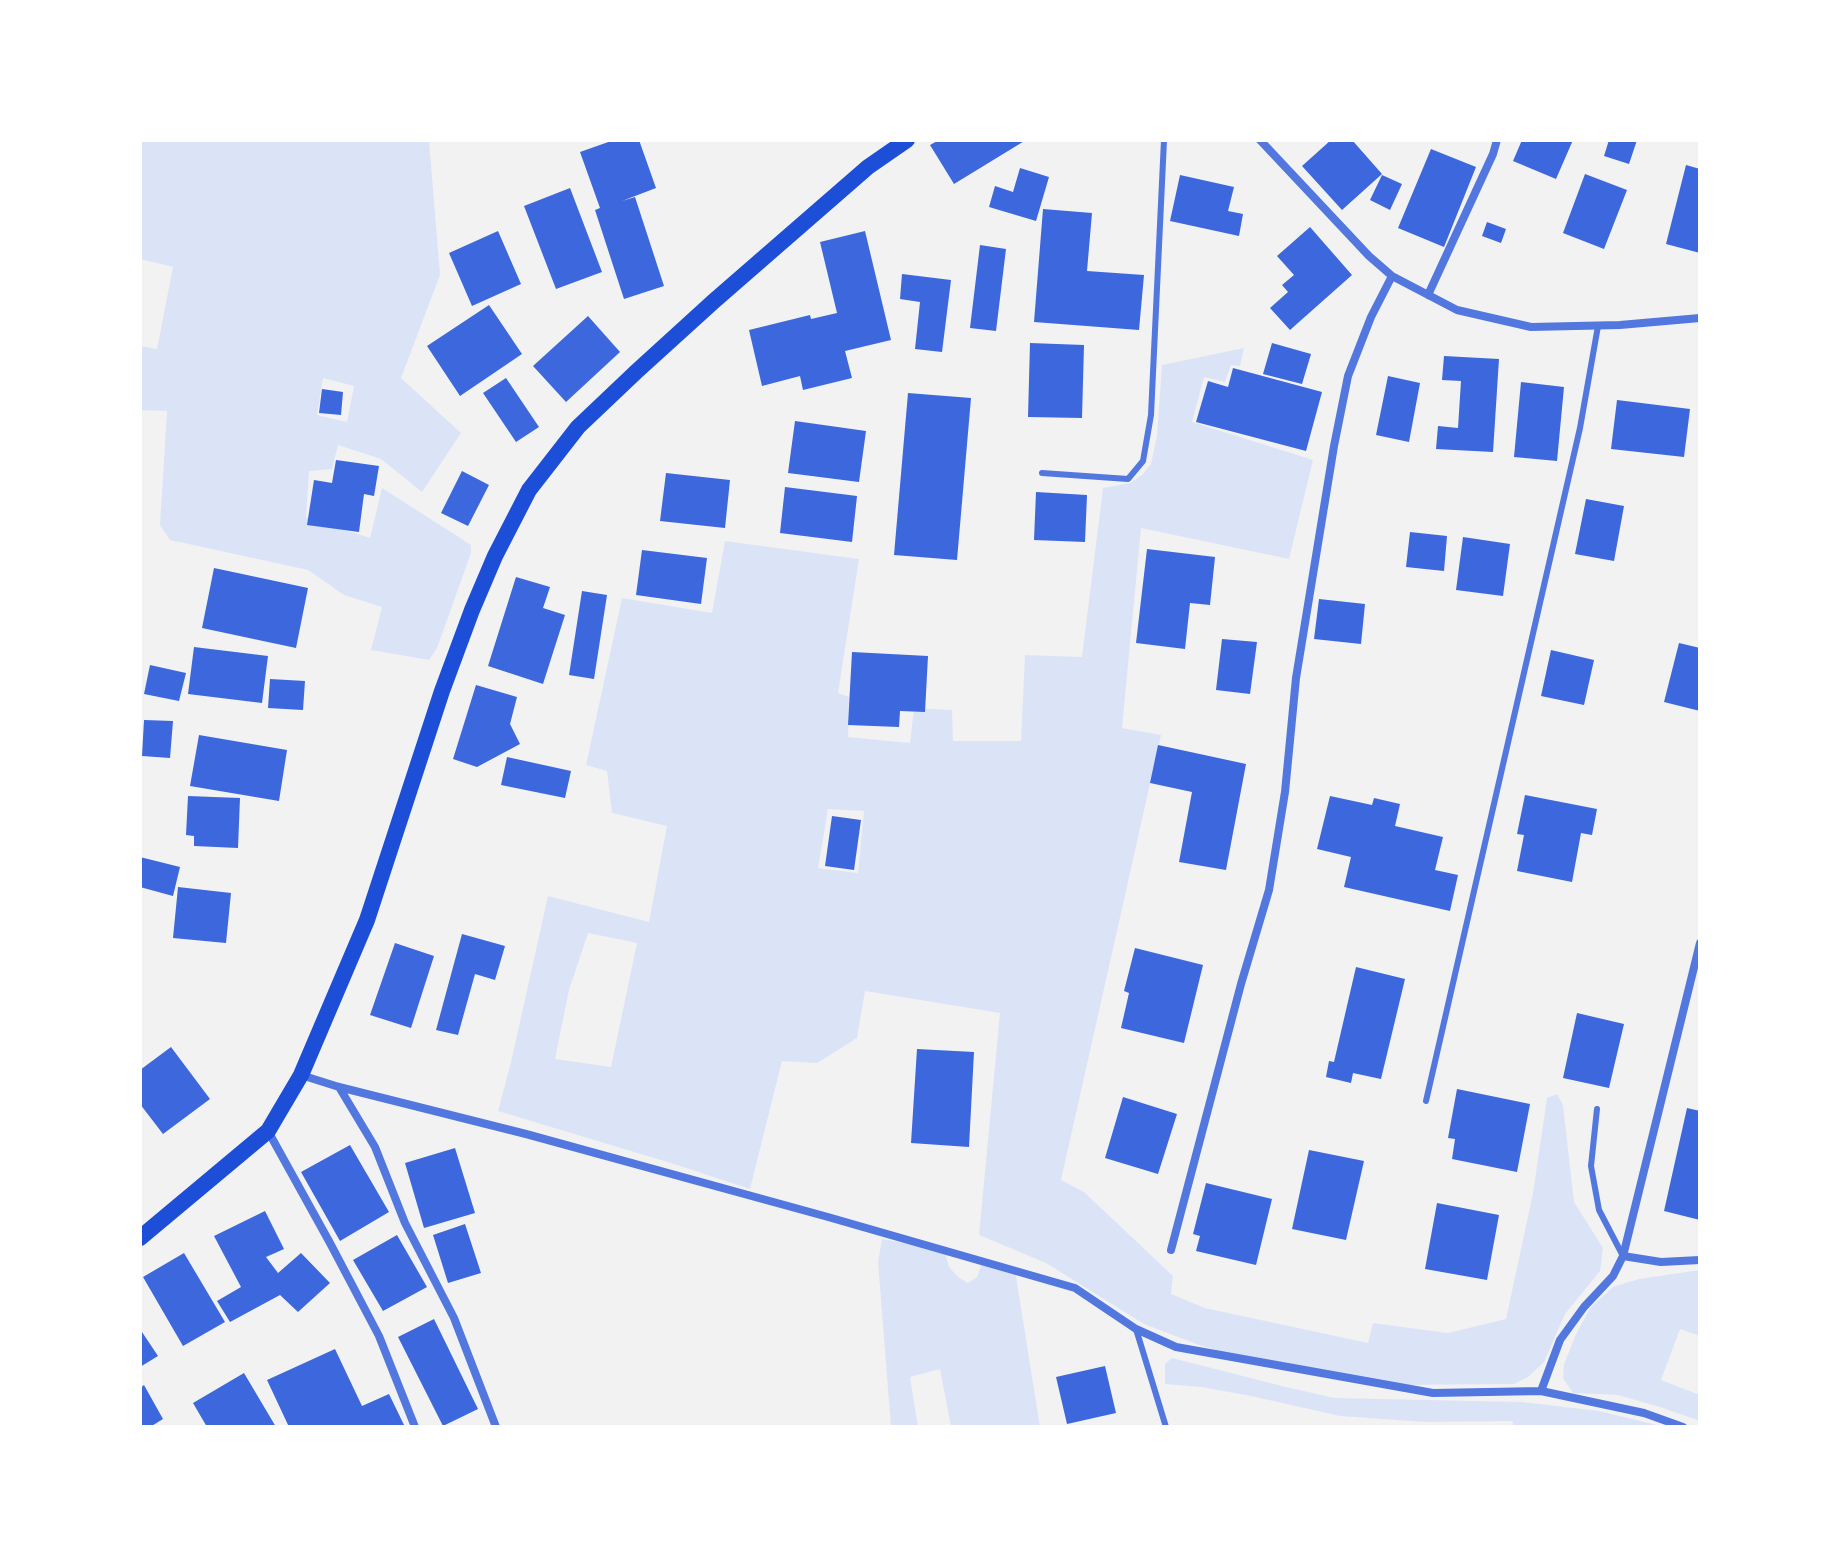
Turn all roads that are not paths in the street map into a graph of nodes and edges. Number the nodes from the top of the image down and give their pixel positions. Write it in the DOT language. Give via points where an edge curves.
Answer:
graph roads {
  1 [pos="907,140"];
  2 [pos="1164,140"];
  3 [pos="1260,140"];
  4 [pos="1497,140"];
  5 [pos="1392,276"];
  6 [pos="1428,295"];
  7 [pos="1700,318"];
  8 [pos="1598,326"];
  9 [pos="1042,473"];
  10 [pos="1700,943"];
  11 [pos="301,1075"];
  12 [pos="339,1087"];
  13 [pos="1426,1101"];
  14 [pos="1597,1109"];
  15 [pos="268,1131"];
  16 [pos="140,1238"];
  17 [pos="1171,1250"];
  18 [pos="1623,1256"];
  19 [pos="1700,1260"];
  20 [pos="1136,1329"];
  21 [pos="1541,1391"];
  22 [pos="415,1427"];
  23 [pos="496,1427"];
  24 [pos="1166,1427"];
  25 [pos="1683,1427"];
  1 -- 11 [label="main road" via="868,167 637,371 578,427 529,490 472,610 367,920"];
  2 -- 9 [label="lane" via="1151,415 1143,461 1128,479"];
  3 -- 5 [label="street"];
  4 -- 6 [label="street"];
  5 -- 6 [label="street"];
  5 -- 17 [label="street" via="1348,376 1296,678 1269,890"];
  6 -- 8 [label="street" via="1457,310 1531,327"];
  7 -- 8 [label="street"];
  8 -- 13 [label="lane" via="1580,428"];
  10 -- 18 [label="street"];
  11 -- 12 [label="street"];
  11 -- 15 [label="main road"];
  12 -- 20 [label="street" via="1075,1288"];
  12 -- 23 [label="street" via="375,1147 405,1223 454,1318"];
  14 -- 18 [label="lane" via="1591,1166 1599,1210"];
  15 -- 16 [label="main road"];
  15 -- 22 [label="street" via="379,1336"];
  18 -- 19 [label="street" via="1661,1262"];
  18 -- 21 [label="street" via="1560,1340"];
  20 -- 21 [label="street" via="1176,1347 1433,1393"];
  20 -- 24 [label="lane"];
  21 -- 25 [label="street"];
}
